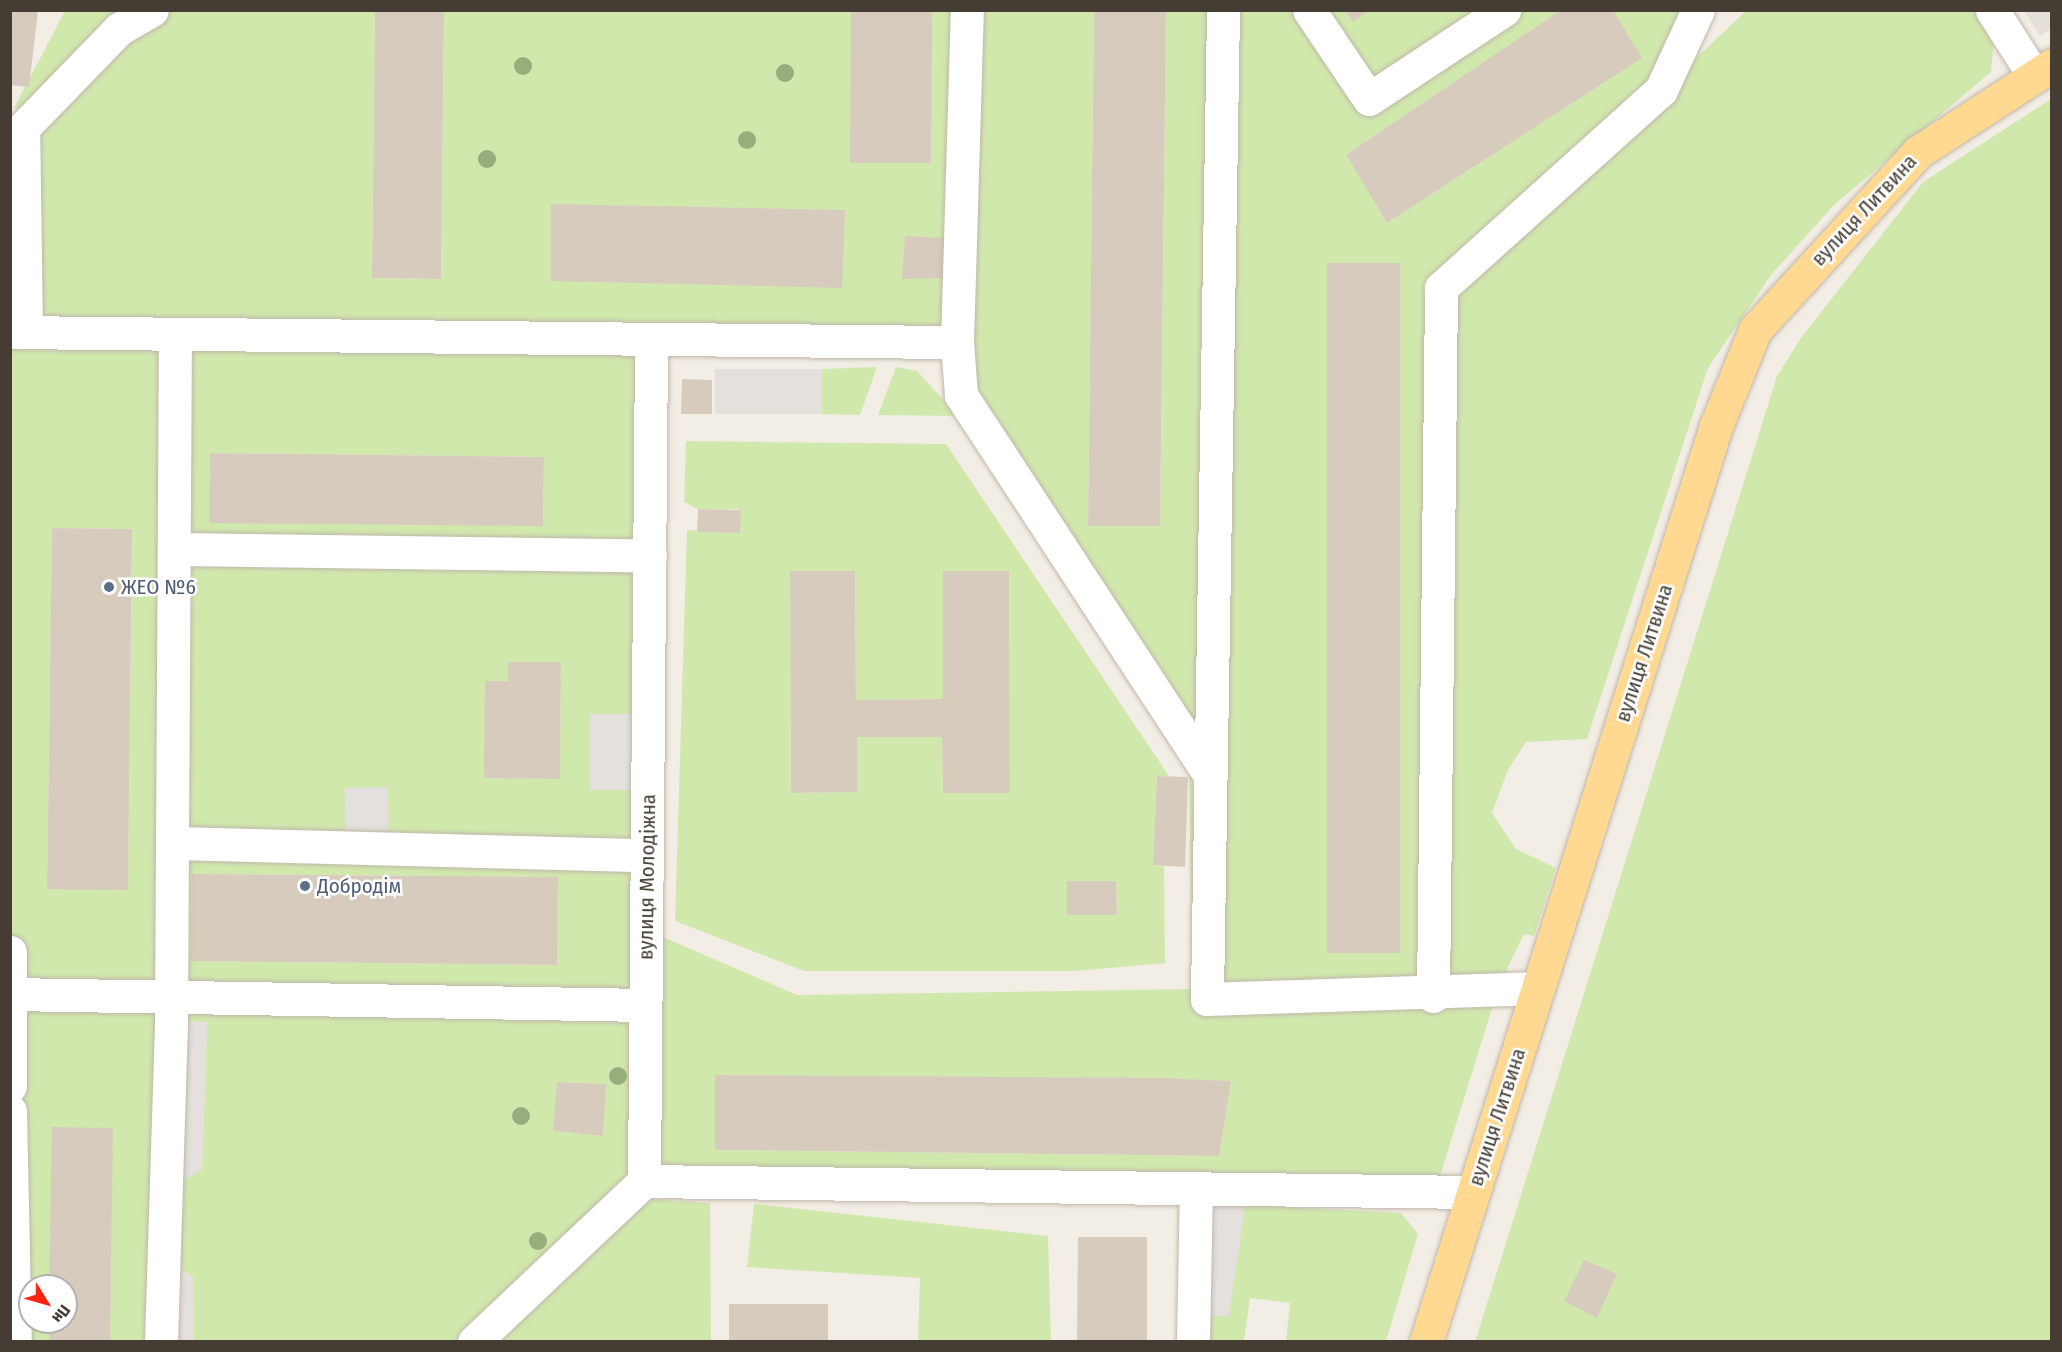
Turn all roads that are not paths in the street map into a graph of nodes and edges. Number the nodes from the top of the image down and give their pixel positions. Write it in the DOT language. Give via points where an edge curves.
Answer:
graph roads {
  1 [pos="152,10"];
  2 [pos="967,10"];
  3 [pos="1223,10"];
  4 [pos="1309,10"];
  5 [pos="1504,10"];
  6 [pos="1698,10"];
  7 [pos="1992,10"];
  8 [pos="2043,71"];
  9 [pos="25,109"];
  10 [pos="18,332"];
  11 [pos="175,334"];
  12 [pos="651,340"];
  13 [pos="957,342"];
  14 [pos="175,549"];
  15 [pos="650,555"];
  16 [pos="1207,771"];
  17 [pos="172,843"];
  18 [pos="647,855"];
  19 [pos="10,952"];
  20 [pos="1538,988"];
  21 [pos="11,994"];
  22 [pos="1433,996"];
  23 [pos="170,999"];
  24 [pos="645,1005"];
  25 [pos="10,1086"];
  26 [pos="10,1111"];
  27 [pos="644,1181"];
  28 [pos="1196,1192"];
  29 [pos="1473,1192"];
  30 [pos="15,1341"];
  31 [pos="161,1341"];
  32 [pos="474,1341"];
  33 [pos="1193,1341"];
  34 [pos="1426,1341"];
  1 -- 9 [label="street" via="119,29"];
  2 -- 13 [label="street"];
  3 -- 16 [label="street"];
  4 -- 5 [label="street" via="1369,99"];
  6 -- 22 [label="street" via="1661,90 1441,288"];
  7 -- 8 [label="street, вулиця Литвина"];
  8 -- 20 [label="main road, вулиця Литвина" via="1918,152 1755,330 1716,426"];
  9 -- 10 [label="street"];
  10 -- 11 [label="street"];
  11 -- 12 [label="street" via="492,333"];
  11 -- 14 [label="street"];
  12 -- 13 [label="street"];
  12 -- 15 [label="street, вулиця Молодіжна"];
  13 -- 16 [label="street" via="961,395"];
  14 -- 15 [label="street"];
  14 -- 17 [label="street"];
  15 -- 18 [label="street, вулиця Молодіжна"];
  16 -- 22 [label="street" via="1207,999"];
  17 -- 18 [label="street"];
  17 -- 23 [label="street"];
  18 -- 24 [label="street, вулиця Молодіжна"];
  19 -- 21 [label="street"];
  20 -- 22 [label="street"];
  20 -- 29 [label="main road, вулиця Литвина"];
  21 -- 23 [label="street"];
  21 -- 25 [label="street"];
  23 -- 24 [label="street"];
  23 -- 31 [label="street"];
  24 -- 27 [label="street, вулиця Молодіжна"];
  26 -- 30 [label="street"];
  27 -- 28 [label="street"];
  27 -- 32 [label="street"];
  28 -- 29 [label="street"];
  28 -- 33 [label="street"];
  29 -- 34 [label="main road, вулиця Литвина"];
}
